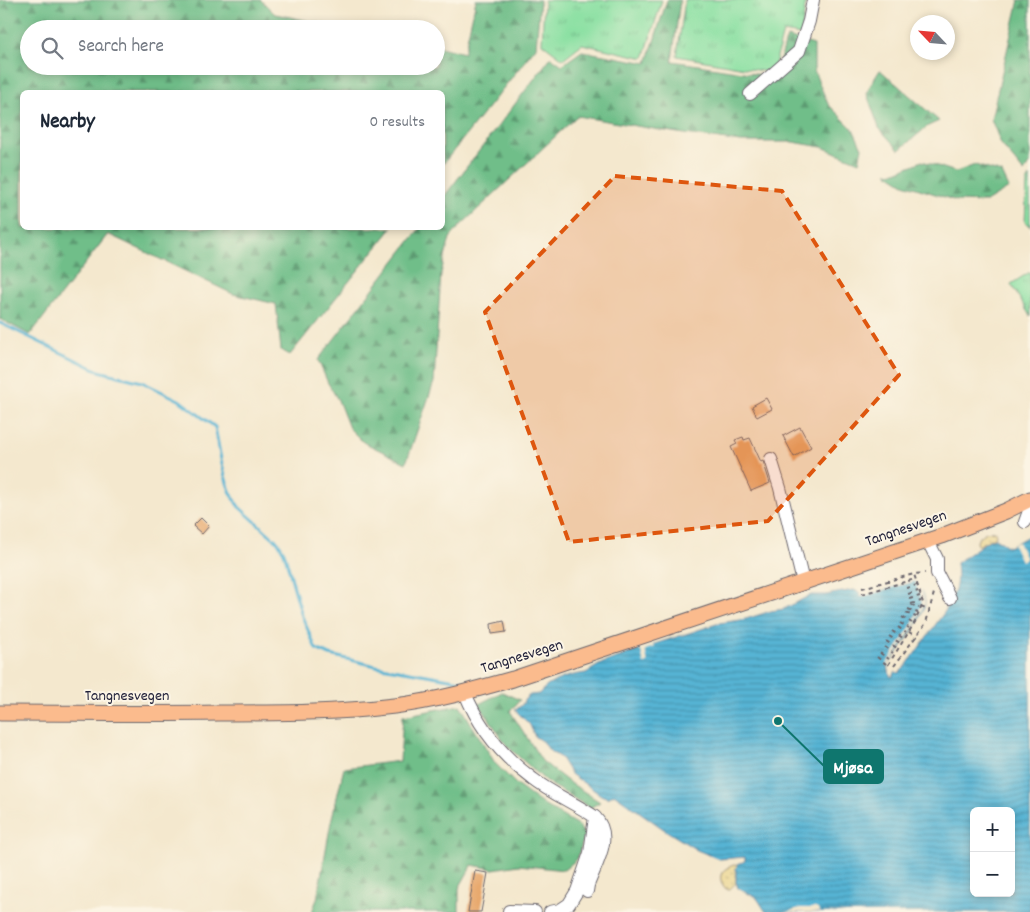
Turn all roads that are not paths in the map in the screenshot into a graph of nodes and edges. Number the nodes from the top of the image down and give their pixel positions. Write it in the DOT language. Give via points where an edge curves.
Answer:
graph roads {
  1 [pos="813,0"];
  2 [pos="750,94"];
  3 [pos="771,459"];
  4 [pos="1030,499"];
  5 [pos="1030,508"];
  6 [pos="1025,522"];
  7 [pos="928,540"];
  8 [pos="803,582"];
  9 [pos="950,598"];
  10 [pos="465,693"];
  11 [pos="0,712"];
  12 [pos="595,817"];
  13 [pos="587,891"];
  14 [pos="510,911"];
  15 [pos="535,912"];
  16 [pos="550,912"];
  1 -- 2 [label="lane" via="799,52"];
  3 -- 8 [label="lane"];
  4 -- 7 [label="main road, Tangnesvegen"];
  5 -- 6 [label="lane"];
  7 -- 8 [label="main road, Tangnesvegen"];
  7 -- 9 [label="lane" via="937,559 937,573"];
  8 -- 10 [label="main road, Tangnesvegen"];
  10 -- 11 [label="main road, Tangnesvegen" via="394,706 334,711"];
  10 -- 12 [label="lane" via="478,719 510,760 533,779"];
  12 -- 13 [label="lane" via="604,838"];
  12 -- 16 [label="lane" via="590,854 577,891 569,904"];
  14 -- 15 [label="lane"];
}
